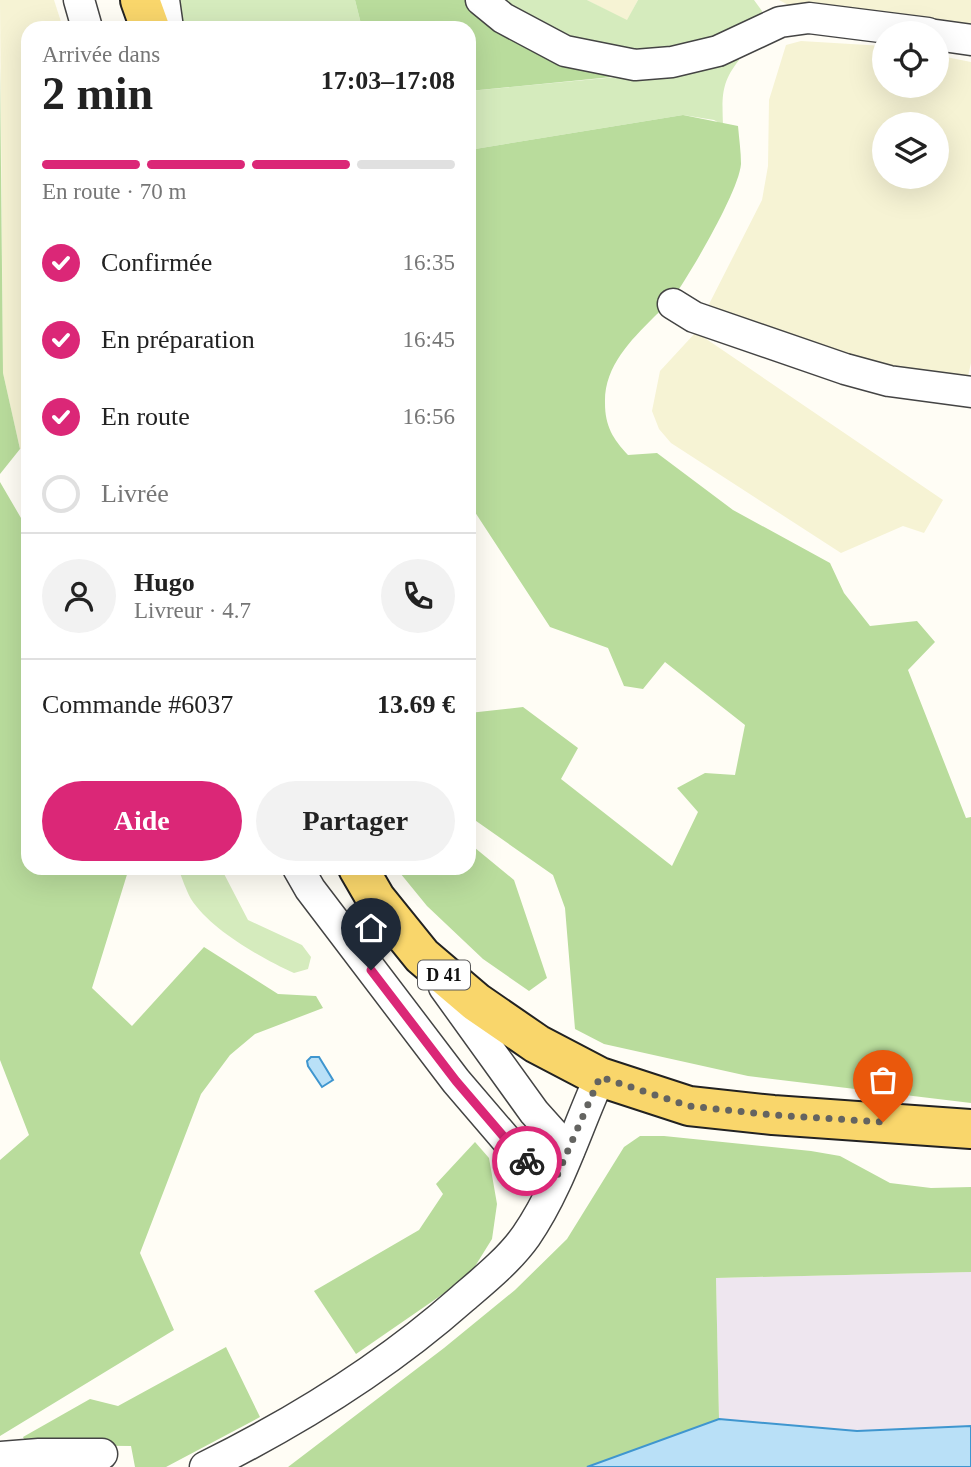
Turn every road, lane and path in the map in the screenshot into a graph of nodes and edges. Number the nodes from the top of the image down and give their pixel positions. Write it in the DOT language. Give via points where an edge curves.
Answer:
graph roads {
  1 [pos="79,0"];
  2 [pos="140,0"];
  3 [pos="164,0"];
  4 [pos="481,0"];
  5 [pos="85,21"];
  6 [pos="148,21"];
  7 [pos="167,21"];
  8 [pos="872,26"];
  9 [pos="949,37"];
  10 [pos="971,40"];
  11 [pos="673,304"];
  12 [pos="971,392"];
  13 [pos="302,875"];
  14 [pos="362,875"];
  15 [pos="422,956"];
  16 [pos="600,1077"];
  17 [pos="971,1129"];
  18 [pos="569,1151"];
  19 [pos="556,1178"];
  20 [pos="102,1454"];
  21 [pos="0,1457"];
  22 [pos="205,1467"];
  1 -- 5 [label="street"];
  2 -- 6 [label="main road"];
  3 -- 7 [label="street"];
  4 -- 8 [label="street" via="503,18 565,51 635,65 719,51 780,22 809,18"];
  9 -- 10 [label="street"];
  11 -- 12 [label="street" via="694,317 845,369 889,381"];
  13 -- 19 [label="street" via="456,1081 522,1158"];
  14 -- 15 [label="main road, D 41"];
  15 -- 16 [label="main road, D 41" via="476,1002 537,1044"];
  15 -- 18 [label="street" via="534,1112"];
  16 -- 17 [label="main road, D 41" via="689,1106"];
  16 -- 18 [label="street"];
  18 -- 19 [label="street"];
  19 -- 22 [label="street" via="511,1254 446,1313 343,1391"];
  20 -- 21 [label="street"];
}
